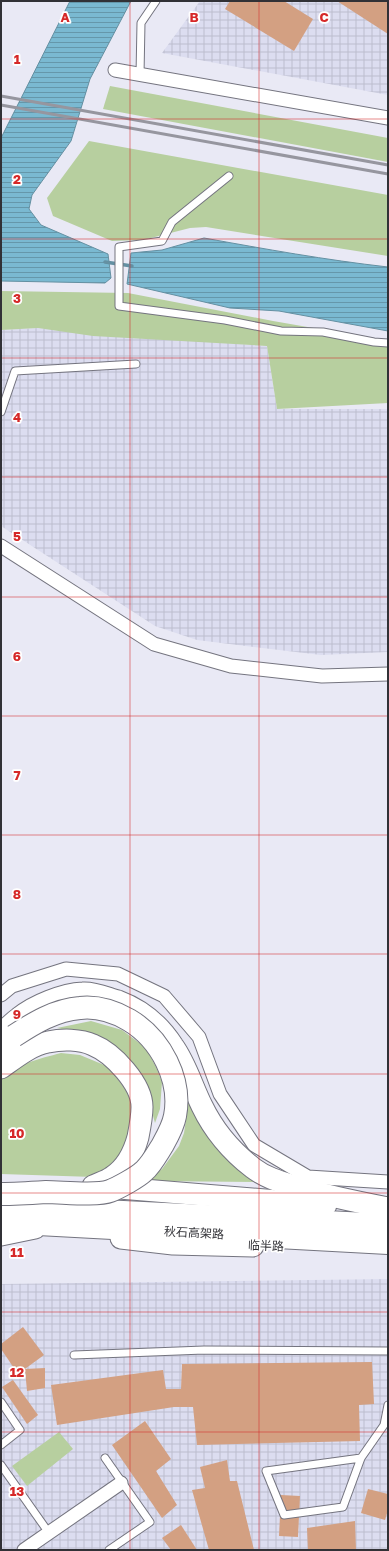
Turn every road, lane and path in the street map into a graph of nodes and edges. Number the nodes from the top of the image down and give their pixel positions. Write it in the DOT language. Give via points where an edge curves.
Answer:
graph roads {
  1 [pos="156,1"];
  2 [pos="115,70"];
  3 [pos="140,75"];
  4 [pos="388,118"];
  5 [pos="229,176"];
  6 [pos="388,343"];
  7 [pos="136,364"];
  8 [pos="1,412"];
  9 [pos="1,546"];
  10 [pos="388,674"];
  11 [pos="1,995"];
  12 [pos="5,1040"];
  13 [pos="1,1068"];
  14 [pos="388,1182"];
  15 [pos="1,1184"];
  16 [pos="93,1186"];
  17 [pos="1,1194"];
  18 [pos="1,1206"];
  19 [pos="388,1209"];
  20 [pos="1,1222"];
  21 [pos="388,1225"];
  22 [pos="1,1227"];
  23 [pos="35,1228"];
  24 [pos="1,1235"];
  25 [pos="388,1243"];
  26 [pos="388,1250"];
  27 [pos="388,1350"];
  28 [pos="74,1355"];
  29 [pos="1,1402"];
  30 [pos="388,1405"];
  31 [pos="1,1445"];
  32 [pos="105,1458"];
  33 [pos="361,1458"];
  34 [pos="1,1465"];
  35 [pos="121,1483"];
  36 [pos="49,1533"];
  37 [pos="24,1550"];
  38 [pos="109,1550"];
  1 -- 3 [label="lane" via="141,23"];
  2 -- 3 [label="street"];
  3 -- 4 [label="street"];
  5 -- 6 [label="lane" via="172,222 162,241 119,247 119,306 225,320 281,331 323,332"];
  7 -- 8 [label="lane" via="14,371"];
  9 -- 10 [label="street" via="154,644 230,666 322,676"];
  11 -- 14 [label="street" via="12,986 66,969 118,974 164,996 199,1037 220,1094 254,1145 308,1177"];
  12 -- 17 [label="highway, bridge" via="56,1013 81,1008 101,1009 121,1015 139,1026 155,1043 167,1061 176,1097 175,1115 170,1132 158,1153 144,1171 109,1191"];
  12 -- 19 [label="main road" via="20,1017 44,1003 64,996 84,993 124,1004 143,1013 158,1025 185,1066 213,1127 230,1148 254,1169 273,1180"];
  13 -- 16 [label="main road" via="27,1050 47,1042 72,1040 93,1044 110,1054 124,1069 135,1084 142,1105 136,1146 128,1162 113,1177"];
  15 -- 16 [label="main road"];
  16 -- 19 [label="main road"];
  18 -- 21 [label="highway, 秋石高架路"];
  20 -- 25 [label="highway, 秋石高架路"];
  22 -- 23 [label="main road, 临半路"];
  23 -- 24 [label="main road"];
  23 -- 26 [label="main road, 临半路" via="172,1244"];
  27 -- 28 [label="lane" via="204,1350"];
  29 -- 31 [label="lane" via="20,1430"];
  30 -- 33 [label="lane" via="384,1425"];
  32 -- 35 [label="lane"];
  33 -- 33 [label="lane" via="290,1468 266,1471 284,1515 343,1507"];
  34 -- 36 [label="lane"];
  35 -- 36 [label="street"];
  35 -- 38 [label="lane" via="150,1522"];
  36 -- 37 [label="street"];
}
